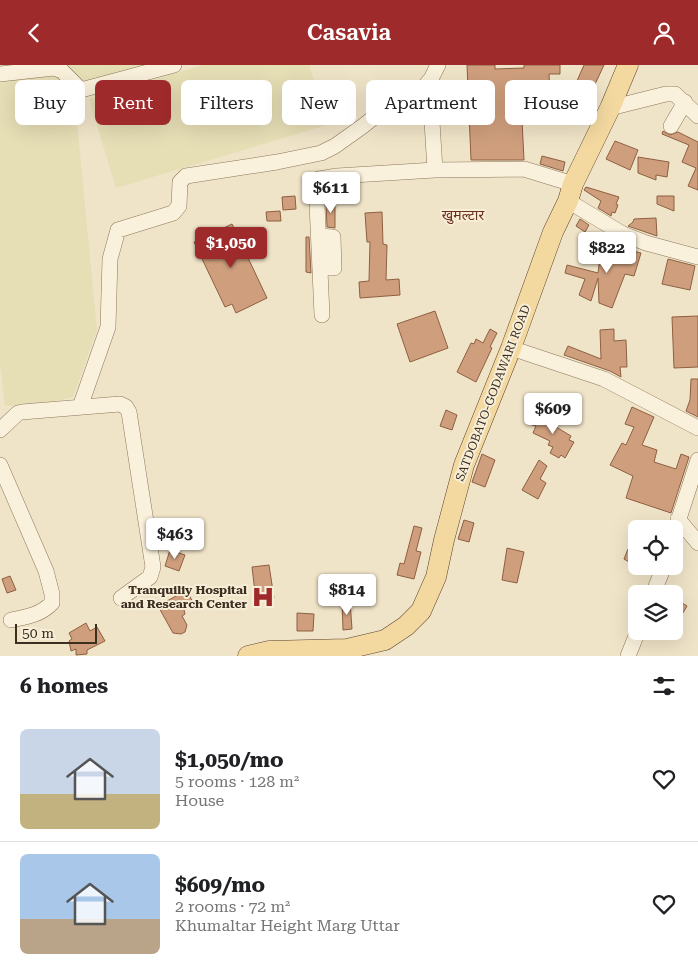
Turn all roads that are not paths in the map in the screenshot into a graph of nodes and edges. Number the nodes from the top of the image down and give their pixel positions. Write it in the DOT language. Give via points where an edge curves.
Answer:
graph roads {
  1 [pos="174,65"];
  2 [pos="438,65"];
  3 [pos="628,65"];
  4 [pos="0,74"];
  5 [pos="685,102"];
  6 [pos="610,108"];
  7 [pos="698,116"];
  8 [pos="432,125"];
  9 [pos="671,126"];
  10 [pos="435,170"];
  11 [pos="570,193"];
  12 [pos="698,257"];
  13 [pos="322,315"];
  14 [pos="511,348"];
  15 [pos="80,407"];
  16 [pos="698,428"];
  17 [pos="0,430"];
  18 [pos="698,461"];
  19 [pos="0,465"];
  20 [pos="678,519"];
  21 [pos="698,543"];
  22 [pos="121,598"];
  23 [pos="11,620"];
  24 [pos="634,640"];
  25 [pos="248,656"];
  26 [pos="628,656"];
  1 -- 4 [label="street" via="81,90 62,71 54,68"];
  2 -- 15 [label="street" via="425,86 392,101 335,147 286,160 186,176 180,182 179,206 173,213 118,230 110,259 108,327"];
  3 -- 6 [label="main road, SATDOBATO-GODAWARI ROAD"];
  5 -- 6 [label="street" via="675,94 666,94"];
  5 -- 7 [label="street"];
  5 -- 9 [label="street"];
  6 -- 11 [label="main road, SATDOBATO-GODAWARI ROAD"];
  8 -- 10 [label="street"];
  10 -- 11 [label="street" via="524,169"];
  10 -- 13 [label="street" via="337,175 319,179 316,186 319,236 333,237 334,244 334,268 320,268"];
  11 -- 12 [label="street" via="623,234"];
  11 -- 14 [label="main road, SATDOBATO-GODAWARI ROAD"];
  14 -- 16 [label="street" via="604,379"];
  14 -- 25 [label="main road, SATDOBATO-GODAWARI ROAD" via="464,465 436,577 421,611 385,640 347,649 269,651"];
  15 -- 17 [label="street" via="18,413"];
  15 -- 22 [label="street" via="120,404 128,412 153,567 150,577"];
  18 -- 20 [label="street"];
  19 -- 23 [label="street" via="46,571 52,594 52,603 45,609"];
  20 -- 21 [label="street"];
  24 -- 26 [label="street"];
}
